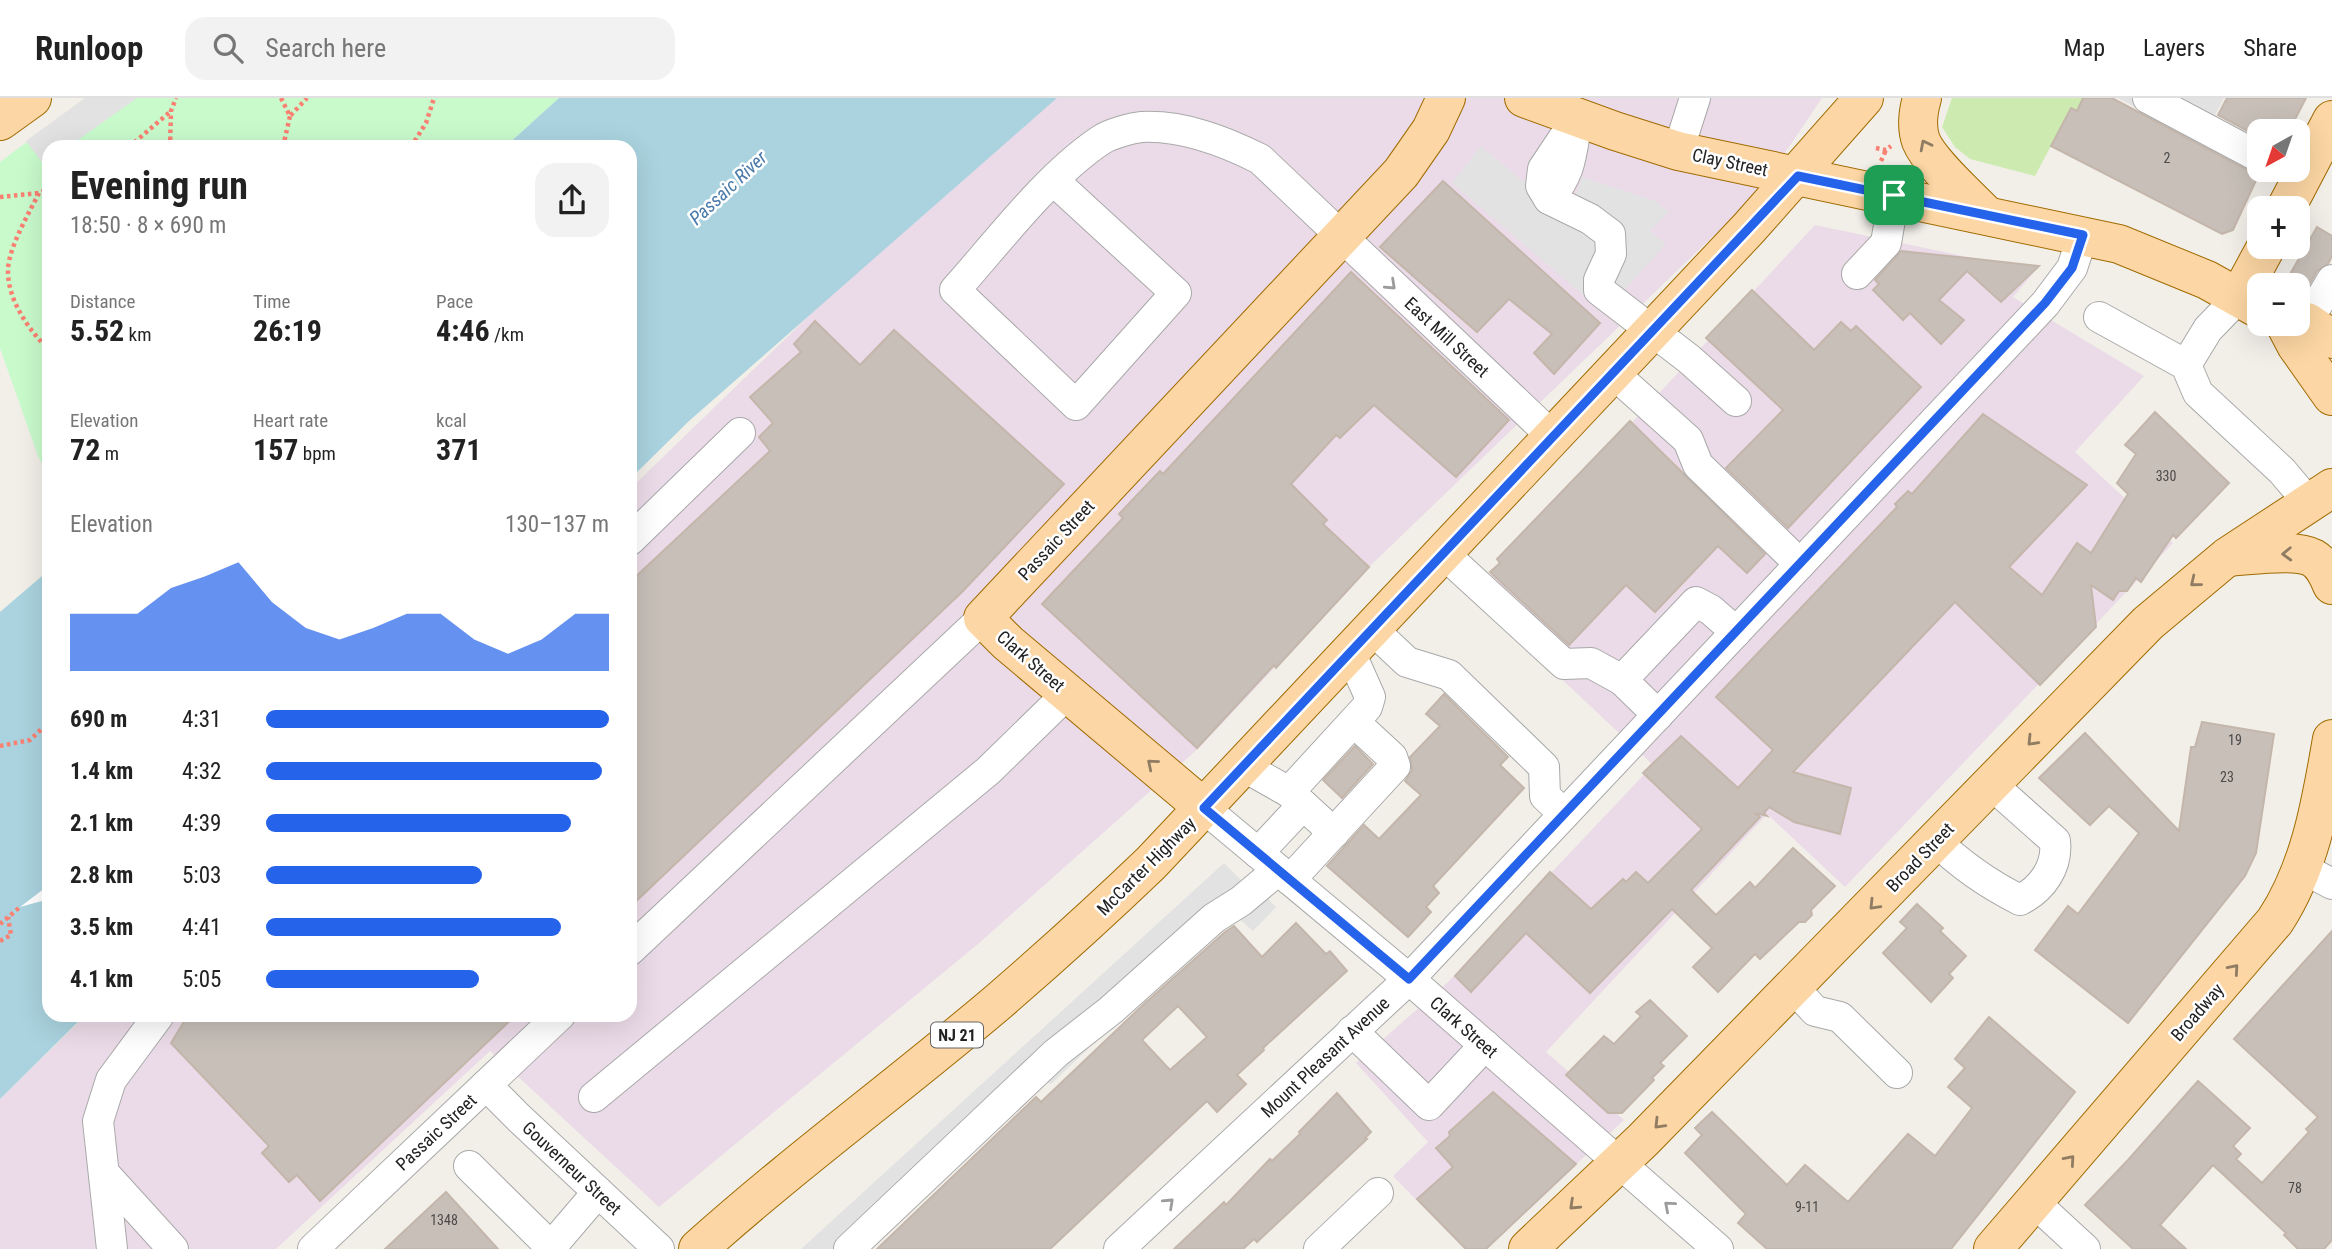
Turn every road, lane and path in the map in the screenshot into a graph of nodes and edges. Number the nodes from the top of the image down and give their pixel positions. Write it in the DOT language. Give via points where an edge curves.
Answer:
graph roads {
  1 [pos="32,98"];
  2 [pos="176,98"];
  3 [pos="281,98"];
  4 [pos="307,98"];
  5 [pos="434,98"];
  6 [pos="1446,98"];
  7 [pos="1524,98"];
  8 [pos="1695,98"];
  9 [pos="1864,98"];
  10 [pos="1922,98"];
  11 [pos="2148,98"];
  12 [pos="2192,108"];
  13 [pos="171,111"];
  14 [pos="290,116"];
  15 [pos="1577,118"];
  16 [pos="2332,120"];
  17 [pos="0,121"];
  18 [pos="1897,139"];
  19 [pos="140,140"];
  20 [pos="170,140"];
  21 [pos="285,140"];
  22 [pos="415,140"];
  23 [pos="1876,148"];
  24 [pos="2247,148"];
  25 [pos="1886,150"];
  26 [pos="1678,151"];
  27 [pos="1798,176"];
  28 [pos="1887,178"];
  29 [pos="1054,180"];
  30 [pos="2290,186"];
  31 [pos="42,192"];
  32 [pos="39,193"];
  33 [pos="0,197"];
  34 [pos="1986,215"];
  35 [pos="2083,235"];
  36 [pos="1341,238"];
  37 [pos="1857,274"];
  38 [pos="2332,280"];
  39 [pos="2247,302"];
  40 [pos="2247,304"];
  41 [pos="2099,317"];
  42 [pos="2315,327"];
  43 [pos="1652,332"];
  44 [pos="42,343"];
  45 [pos="2186,365"];
  46 [pos="1613,373"];
  47 [pos="2332,396"];
  48 [pos="1736,401"];
  49 [pos="740,433"];
  50 [pos="1553,437"];
  51 [pos="2321,496"];
  52 [pos="637,533"];
  53 [pos="1443,553"];
  54 [pos="2227,557"];
  55 [pos="1800,564"];
  56 [pos="2332,585"];
  57 [pos="983,618"];
  58 [pos="1735,632"];
  59 [pos="1361,641"];
  60 [pos="1622,680"];
  61 [pos="1068,693"];
  62 [pos="1658,715"];
  63 [pos="1354,722"];
  64 [pos="42,729"];
  65 [pos="2332,739"];
  66 [pos="0,746"];
  67 [pos="1243,766"];
  68 [pos="1991,783"];
  69 [pos="1296,798"];
  70 [pos="1204,808"];
  71 [pos="1564,814"];
  72 [pos="1334,833"];
  73 [pos="1936,841"];
  74 [pos="1275,867"];
  75 [pos="2317,876"];
  76 [pos="20,907"];
  77 [pos="8,917"];
  78 [pos="0,924"];
  79 [pos="0,942"];
  80 [pos="637,943"];
  81 [pos="1409,979"];
  82 [pos="1793,987"];
  83 [pos="154,1022"];
  84 [pos="553,1022"];
  85 [pos="1352,1031"];
  86 [pos="1485,1045"];
  87 [pos="1897,1073"];
  88 [pos="486,1085"];
  89 [pos="594,1097"];
  90 [pos="1620,1162"];
  91 [pos="469,1166"];
  92 [pos="104,1173"];
  93 [pos="598,1192"];
  94 [pos="1378,1193"];
  95 [pos="2034,1202"];
  96 [pos="551,1248"];
  97 [pos="111,1249"];
  98 [pos="173,1249"];
  99 [pos="313,1249"];
  100 [pos="659,1249"];
  101 [pos="698,1249"];
  102 [pos="849,1249"];
  103 [pos="1119,1249"];
  104 [pos="1319,1249"];
  105 [pos="1528,1249"];
  106 [pos="1718,1249"];
  107 [pos="1993,1249"];
  108 [pos="2085,1249"];
  1 -- 17 [label="main road"];
  2 -- 13 [label="path"];
  3 -- 14 [label="path"];
  4 -- 14 [label="path"];
  5 -- 22 [label="path"];
  6 -- 36 [label="main road, Passaic Street" via="1412,159"];
  7 -- 15 [label="main road, Clay Street"];
  8 -- 26 [label="street"];
  9 -- 27 [label="main road, McCarter Highway / NJ 21"];
  34 -- 10 [label="main road, one-way" via="1921,141 1918,118"];
  11 -- 12 [label="street"];
  12 -- 24 [label="street"];
  13 -- 19 [label="path"];
  13 -- 20 [label="path"];
  14 -- 21 [label="path"];
  15 -- 26 [label="main road, Clay Street"];
  15 -- 43 [label="street" via="1570,165 1549,199 1610,234 1611,254 1598,280 1599,290"];
  16 -- 30 [label="main road"];
  18 -- 25 [label="path"];
  23 -- 25 [label="path"];
  25 -- 28 [label="path"];
  26 -- 27 [label="main road, Clay Street"];
  27 -- 28 [label="main road, Clay Street"];
  27 -- 43 [label="main road, McCarter Highway / NJ 21"];
  28 -- 34 [label="main road, Clay Street"];
  28 -- 37 [label="street" via="1886,243"];
  29 -- 29 [label="street, East Mill Street" via="955,290 1076,405 1176,293"];
  29 -- 36 [label="street, East Mill Street" via="1103,139 1140,127 1182,130 1230,144 1260,159"];
  31 -- 32 [label="path"];
  32 -- 33 [label="path"];
  32 -- 44 [label="path" via="20,229 8,269 28,328"];
  34 -- 35 [label="main road, Clay Street"];
  35 -- 39 [label="main road, Clay Street" via="2140,252"];
  35 -- 55 [label="street, Mount Pleasant Avenue" via="2072,268 2056,290"];
  36 -- 50 [label="street, East Mill Street, one-way"];
  36 -- 57 [label="main road, Passaic Street"];
  38 -- 42 [label="street"];
  40 -- 45 [label="street" via="2208,329"];
  41 -- 45 [label="street"];
  42 -- 47 [label="main road" via="2296,345"];
  43 -- 46 [label="main road, McCarter Highway / NJ 21"];
  43 -- 48 [label="street"];
  45 -- 51 [label="street" via="2198,393 2281,471"];
  46 -- 50 [label="main road, McCarter Highway / NJ 21"];
  46 -- 55 [label="street" via="1688,440 1698,465"];
  49 -- 52 [label="street"];
  50 -- 53 [label="main road, McCarter Highway / NJ 21"];
  51 -- 54 [label="main road, Broad Street"];
  53 -- 59 [label="main road, McCarter Highway / NJ 21"];
  53 -- 60 [label="street" via="1564,664 1591,663"];
  56 -- 54 [label="main road, one-way" via="2323,566 2301,554"];
  54 -- 68 [label="main road, Broad Street, one-way" via="2148,623"];
  55 -- 58 [label="street, Mount Pleasant Avenue"];
  57 -- 61 [label="main road, Clark Street"];
  57 -- 80 [label="street, Passaic Street"];
  58 -- 60 [label="street" via="1696,602"];
  58 -- 62 [label="street, Mount Pleasant Avenue"];
  59 -- 63 [label="street" via="1370,697"];
  59 -- 67 [label="main road, McCarter Highway / NJ 21"];
  59 -- 71 [label="street" via="1448,676 1544,766 1545,796"];
  60 -- 62 [label="street"];
  70 -- 61 [label="main road, Clark Street, one-way"];
  61 -- 89 [label="street" via="988,771"];
  62 -- 71 [label="street, Mount Pleasant Avenue"];
  63 -- 69 [label="street"];
  63 -- 72 [label="street" via="1392,757 1395,766"];
  64 -- 66 [label="path" via="30,740"];
  65 -- 75 [label="main road, Broadway" via="2315,825"];
  67 -- 69 [label="street"];
  67 -- 70 [label="main road, McCarter Highway / NJ 21"];
  68 -- 73 [label="main road, Broad Street"];
  68 -- 73 [label="street" via="2055,841 2057,856 2032,894 2020,900 1992,887"];
  69 -- 72 [label="street"];
  69 -- 74 [label="street"];
  70 -- 74 [label="street, Clark Street"];
  70 -- 101 [label="main road, McCarter Highway / NJ 21" via="1121,892 998,1002 798,1162"];
  71 -- 81 [label="street, Mount Pleasant Avenue"];
  72 -- 74 [label="street"];
  73 -- 82 [label="main road, Broad Street, one-way"];
  74 -- 81 [label="street, Clark Street"];
  74 -- 102 [label="street" via="1241,901 1214,918 1056,1054"];
  95 -- 75 [label="main road, Broadway, one-way" via="2270,928 2288,900"];
  76 -- 77 [label="path"];
  77 -- 78 [label="path"];
  77 -- 79 [label="path" via="11,935"];
  81 -- 85 [label="street, Mount Pleasant Avenue"];
  81 -- 86 [label="street, Clark Street"];
  82 -- 87 [label="street" via="1815,1011 1840,1017"];
  82 -- 90 [label="main road, Broad Street, one-way"];
  83 -- 92 [label="street" via="111,1080 98,1121"];
  84 -- 88 [label="street, Passaic Street"];
  85 -- 86 [label="street" via="1429,1105"];
  103 -- 85 [label="street, Mount Pleasant Avenue, one-way"];
  86 -- 90 [label="street, Clark Street"];
  88 -- 93 [label="street, Gouverneur Street"];
  88 -- 99 [label="street, Passaic Street"];
  90 -- 105 [label="main road, Broad Street, one-way"];
  106 -- 90 [label="street, Clark Street, one-way"];
  91 -- 96 [label="street"];
  92 -- 97 [label="street"];
  92 -- 98 [label="street"];
  93 -- 96 [label="street"];
  93 -- 100 [label="street, Gouverneur Street"];
  94 -- 104 [label="street"];
  95 -- 107 [label="main road, Broadway"];
  95 -- 108 [label="street"];
}
